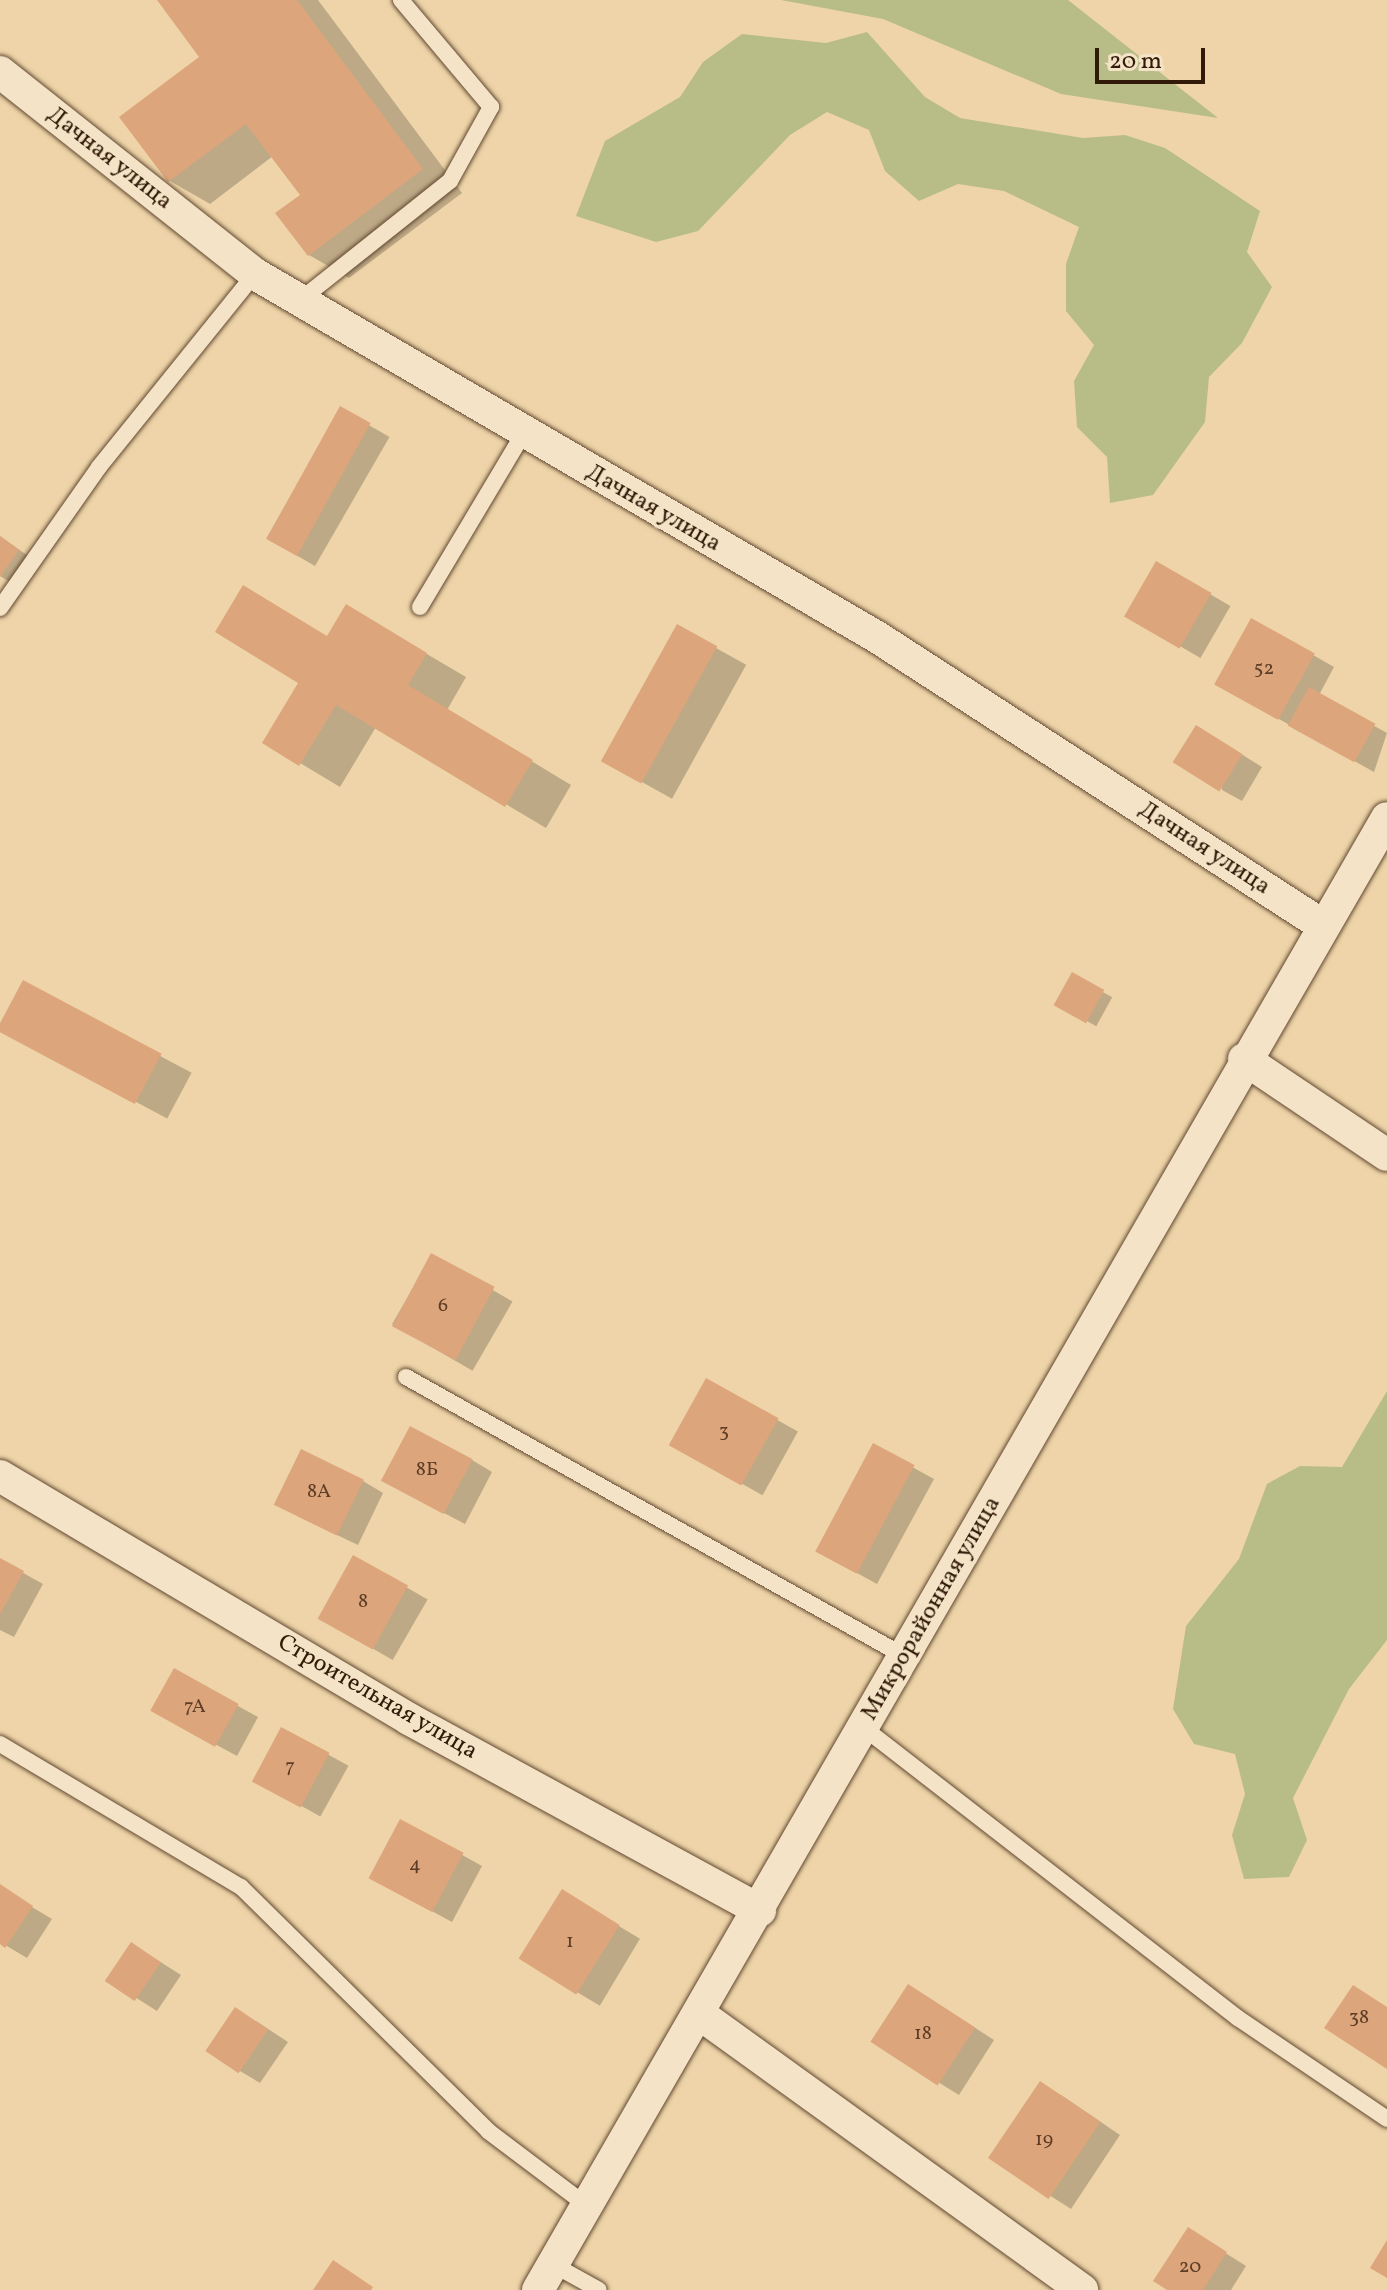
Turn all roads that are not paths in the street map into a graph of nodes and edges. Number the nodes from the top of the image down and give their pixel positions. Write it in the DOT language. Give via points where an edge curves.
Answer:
graph roads {
  1 [pos="401,0"];
  2 [pos="0,72"];
  3 [pos="255,274"];
  4 [pos="299,301"];
  5 [pos="523,434"];
  6 [pos="420,607"];
  7 [pos="0,608"];
  8 [pos="1387,818"];
  9 [pos="1322,925"];
  10 [pos="1244,1059"];
  11 [pos="1387,1155"];
  12 [pos="406,1377"];
  13 [pos="0,1476"];
  14 [pos="904,1656"];
  15 [pos="864,1728"];
  16 [pos="0,1744"];
  17 [pos="760,1910"];
  18 [pos="701,2015"];
  19 [pos="1387,2119"];
  20 [pos="590,2208"];
  21 [pos="546,2277"];
  22 [pos="599,2290"];
  23 [pos="1082,2290"];
  1 -- 4 [label="lane" via="491,107 450,181"];
  2 -- 3 [label="street, Дачная улица"];
  3 -- 4 [label="street, Дачная улица"];
  3 -- 7 [label="lane" via="99,467"];
  4 -- 5 [label="street, Дачная улица"];
  5 -- 6 [label="lane"];
  5 -- 9 [label="street, Дачная улица" via="877,637"];
  8 -- 9 [label="street, Микрорайонная улица"];
  9 -- 10 [label="street, Микрорайонная улица"];
  10 -- 11 [label="street"];
  10 -- 14 [label="street, Микрорайонная улица"];
  12 -- 14 [label="lane"];
  13 -- 17 [label="street, Строительная улица" via="409,1719"];
  14 -- 15 [label="street, Микрорайонная улица"];
  15 -- 17 [label="street, Микрорайонная улица"];
  15 -- 19 [label="lane" via="1238,2018"];
  16 -- 20 [label="lane" via="241,1887 488,2131"];
  17 -- 18 [label="street, Микрорайонная улица"];
  18 -- 20 [label="street, Микрорайонная улица"];
  18 -- 23 [label="street"];
  20 -- 21 [label="street, Микрорайонная улица"];
  21 -- 22 [label="lane"];
}
